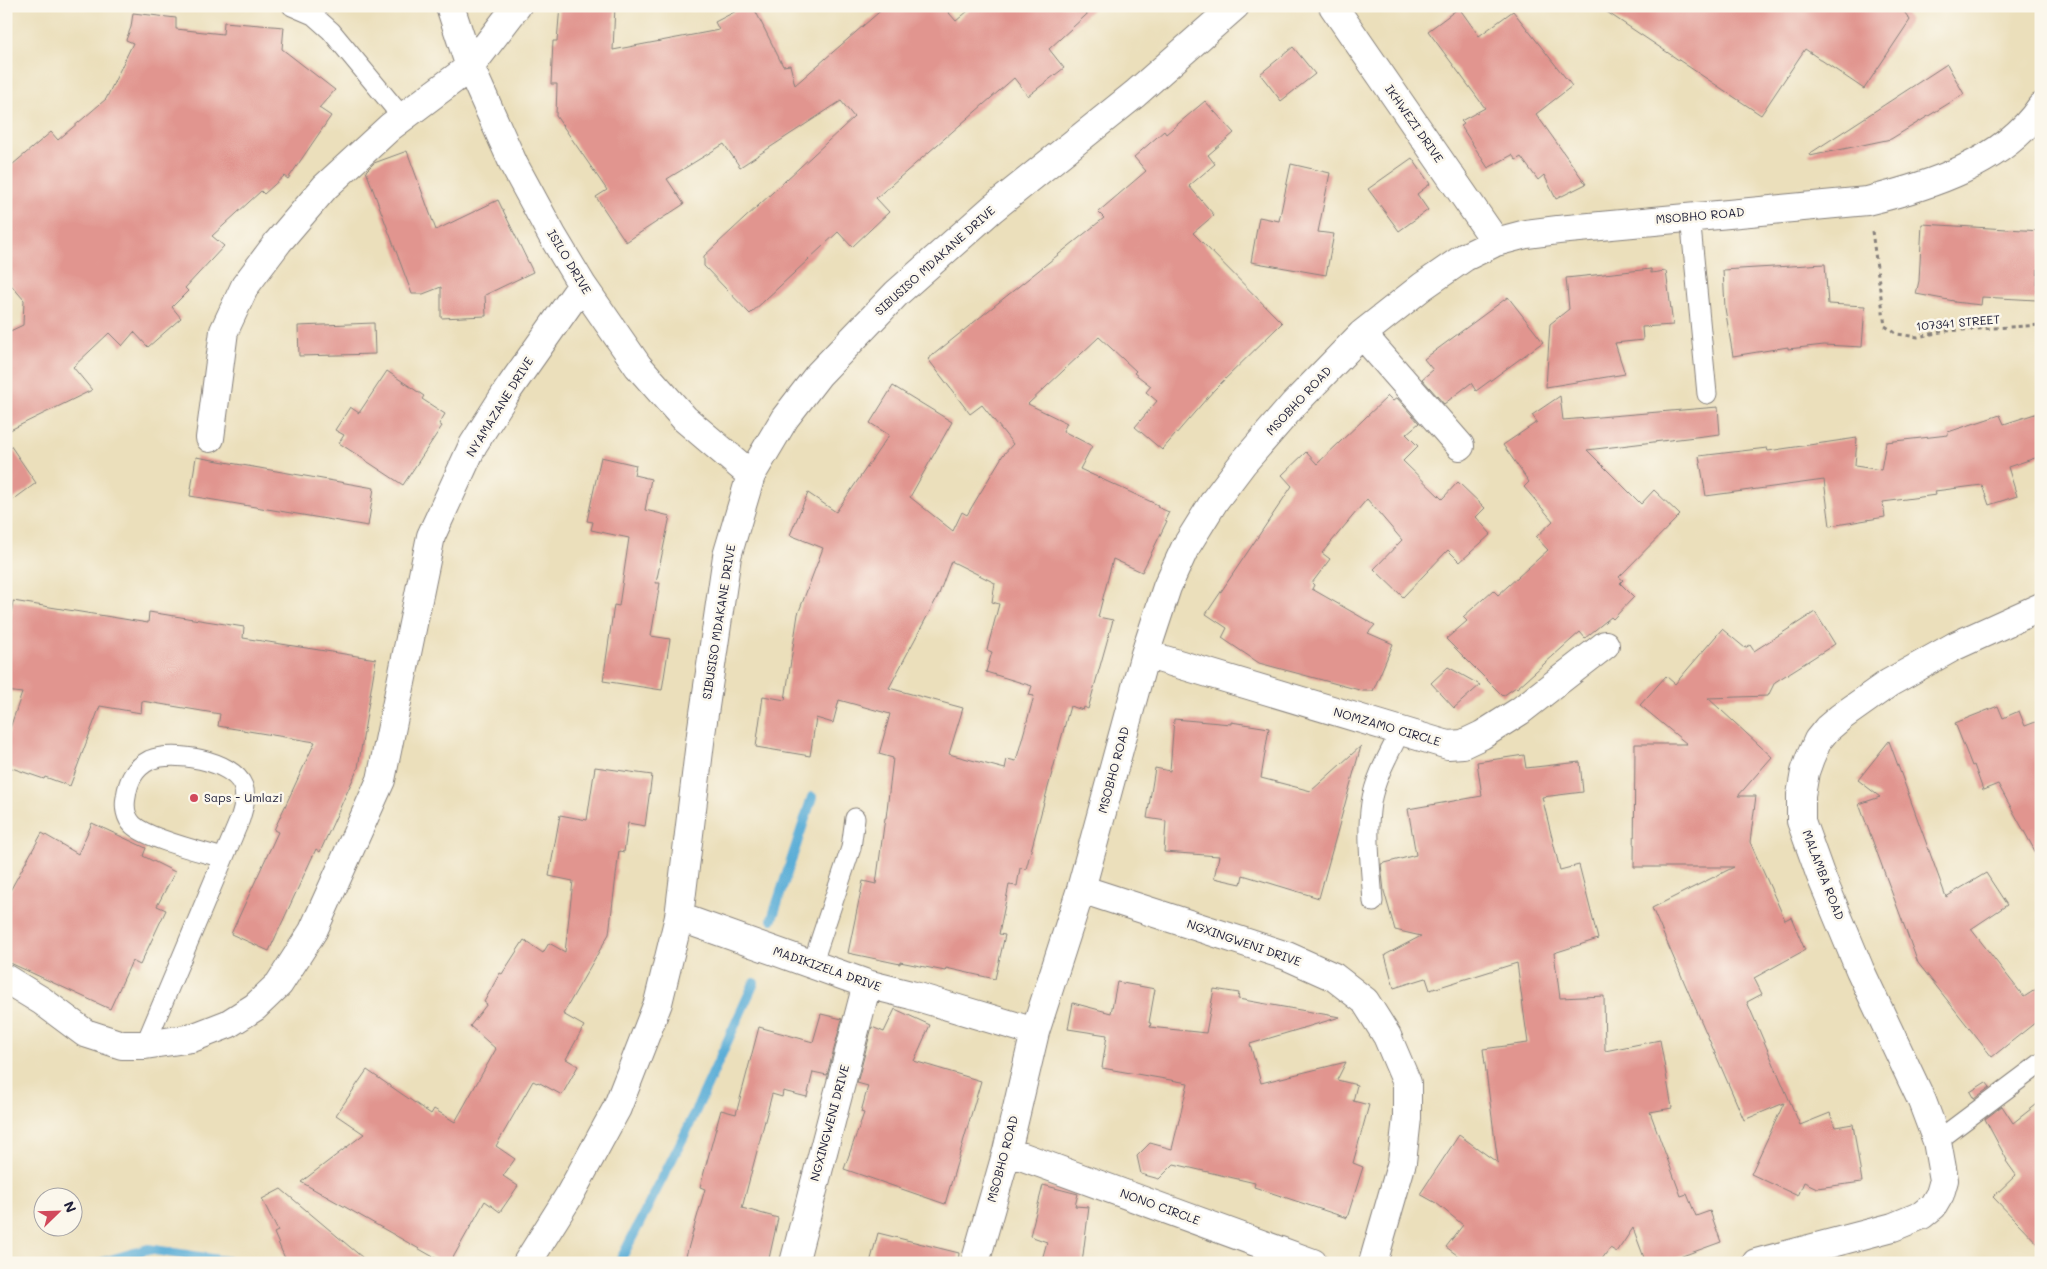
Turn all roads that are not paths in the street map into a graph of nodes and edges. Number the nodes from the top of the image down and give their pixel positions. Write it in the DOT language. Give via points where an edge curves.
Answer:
graph roads {
  1 [pos="292,6"];
  2 [pos="450,6"];
  3 [pos="517,6"];
  4 [pos="1234,6"];
  5 [pos="1333,6"];
  6 [pos="470,67"];
  7 [pos="2041,107"];
  8 [pos="403,118"];
  9 [pos="1690,216"];
  10 [pos="1496,242"];
  11 [pos="582,285"];
  12 [pos="1362,334"];
  13 [pos="1707,394"];
  14 [pos="210,438"];
  15 [pos="1460,446"];
  16 [pos="751,475"];
  17 [pos="2041,607"];
  18 [pos="1605,645"];
  19 [pos="1145,654"];
  20 [pos="1400,732"];
  21 [pos="855,818"];
  22 [pos="223,858"];
  23 [pos="1081,889"];
  24 [pos="1373,902"];
  25 [pos="679,917"];
  26 [pos="812,965"];
  27 [pos="6,979"];
  28 [pos="867,984"];
  29 [pos="1034,1032"];
  30 [pos="145,1045"];
  31 [pos="2041,1063"];
  32 [pos="1937,1141"];
  33 [pos="1007,1151"];
  34 [pos="526,1263"];
  35 [pos="794,1263"];
  36 [pos="975,1263"];
  37 [pos="1313,1263"];
  38 [pos="1373,1263"];
  39 [pos="1756,1263"];
  1 -- 8 [label="lane" via="313,15 331,31"];
  2 -- 6 [label="street, ISILO DRIVE"];
  3 -- 6 [label="street"];
  4 -- 16 [label="street, SIBUSISO MDAKANE DRIVE" via="1135,94 992,209 897,293 819,374 785,418"];
  5 -- 10 [label="street, IKHWEZI DRIVE"];
  6 -- 8 [label="street"];
  6 -- 11 [label="street, ISILO DRIVE" via="514,165"];
  7 -- 9 [label="street, MSOBHO ROAD" via="2029,124 1993,152 1911,190 1867,201"];
  8 -- 14 [label="street" via="325,187 245,286 224,331"];
  9 -- 10 [label="street, MSOBHO ROAD" via="1526,234"];
  9 -- 13 [label="lane"];
  10 -- 12 [label="street, MSOBHO ROAD" via="1465,256"];
  11 -- 16 [label="street, ISILO DRIVE" via="638,366 685,419"];
  11 -- 30 [label="street, NYAMAZANE DRIVE" via="473,445 431,536 381,780 313,931 278,984 255,1007 228,1024 192,1038"];
  12 -- 15 [label="street"];
  12 -- 19 [label="street, MSOBHO ROAD" via="1294,404 1214,500 1185,548 1167,587"];
  16 -- 25 [label="street, SIBUSISO MDAKANE DRIVE" via="726,556"];
  17 -- 32 [label="street, MALAMBA ROAD" via="1955,646 1841,716 1818,740 1805,772 1801,821 1860,970 1922,1101"];
  18 -- 20 [label="street, NOMZAMO CIRCLE" via="1520,710 1463,744 1448,745"];
  19 -- 20 [label="street, NOMZAMO CIRCLE"];
  19 -- 23 [label="street, MSOBHO ROAD"];
  20 -- 24 [label="lane" via="1372,801 1368,836"];
  21 -- 26 [label="lane" via="851,848"];
  22 -- 22 [label="lane" via="245,803 244,786 238,778 221,766 181,756 150,760 139,768 128,785 124,804 133,825"];
  22 -- 30 [label="lane"];
  23 -- 29 [label="street, MSOBHO ROAD"];
  23 -- 38 [label="street, NGXINGWENI DRIVE" via="1287,956 1334,978 1365,1001 1387,1036 1407,1083 1402,1162"];
  25 -- 26 [label="street, MADIKIZELA DRIVE"];
  25 -- 34 [label="street, SIBUSISO MDAKANE DRIVE" via="658,1003 617,1108 569,1196"];
  26 -- 28 [label="street, MADIKIZELA DRIVE"];
  27 -- 30 [label="street, NYAMAZANE DRIVE" via="85,1033 122,1046"];
  28 -- 29 [label="street, MADIKIZELA DRIVE"];
  28 -- 35 [label="street, NGXINGWENI DRIVE"];
  29 -- 33 [label="street, MSOBHO ROAD"];
  31 -- 32 [label="lane"];
  32 -- 39 [label="street, MALAMBA ROAD" via="1944,1180 1933,1206 1922,1215 1893,1227"];
  33 -- 36 [label="street, MSOBHO ROAD"];
  33 -- 37 [label="street, NONO CIRCLE"];
}
